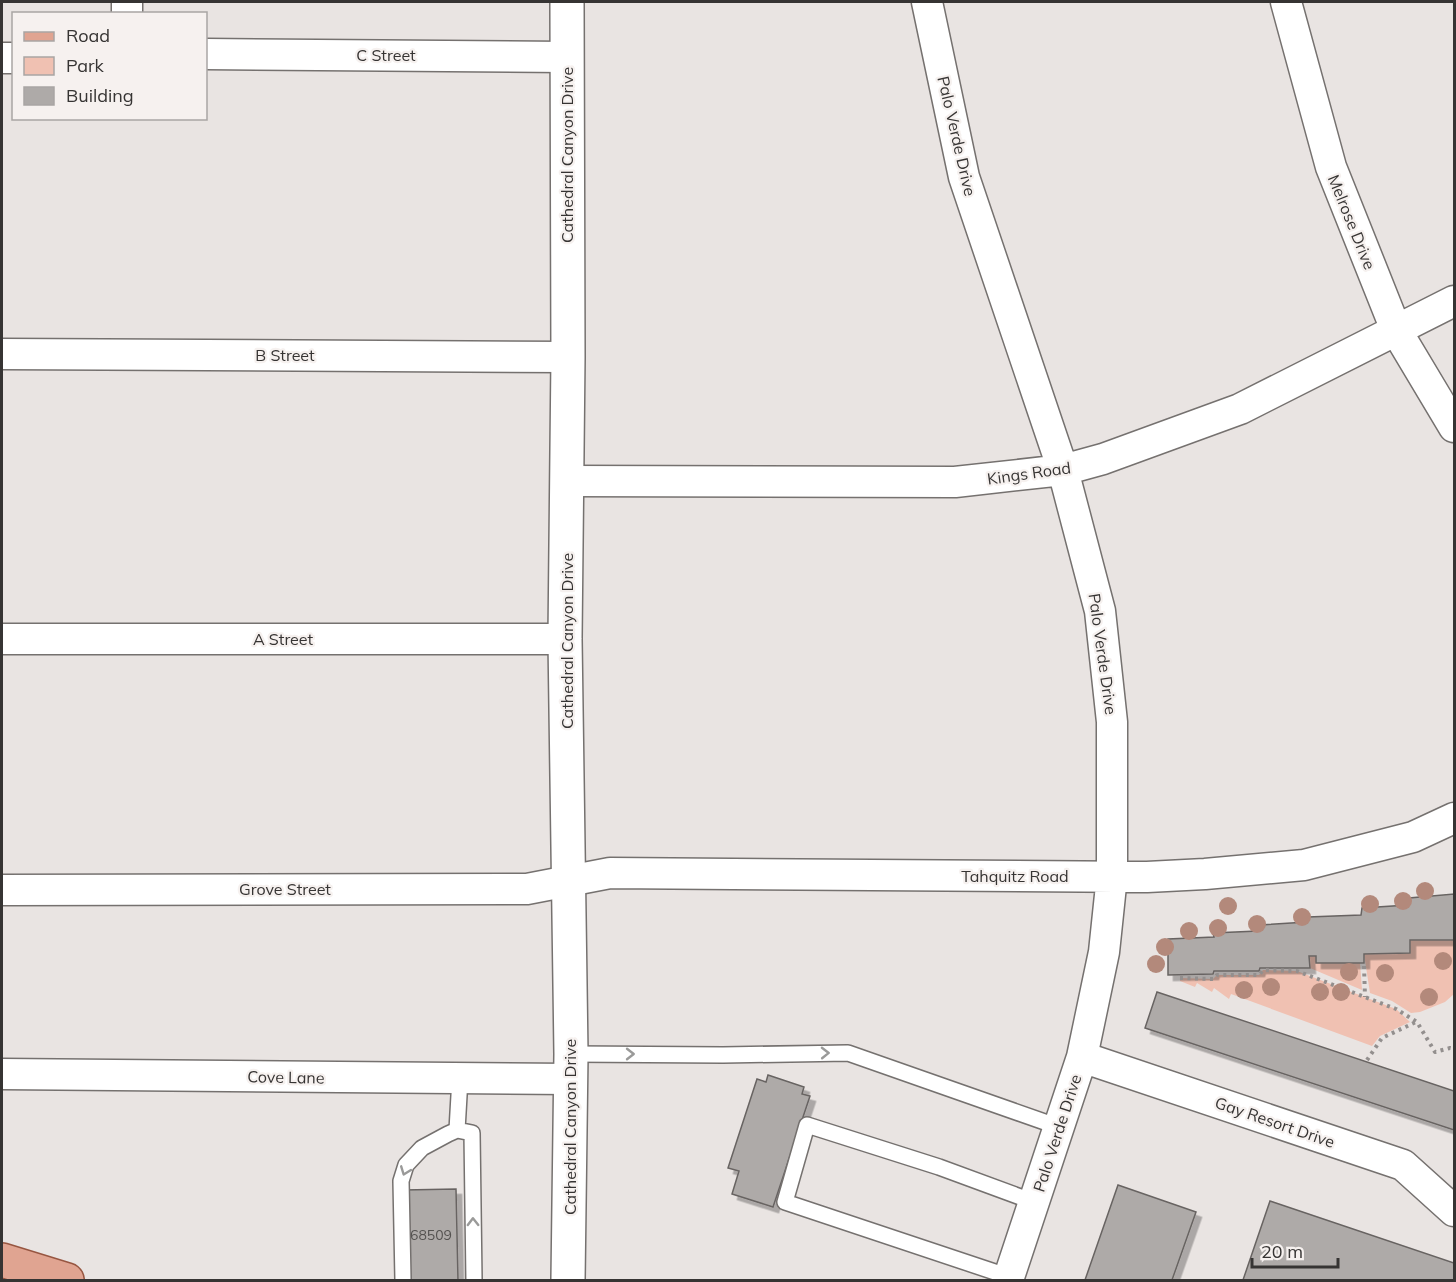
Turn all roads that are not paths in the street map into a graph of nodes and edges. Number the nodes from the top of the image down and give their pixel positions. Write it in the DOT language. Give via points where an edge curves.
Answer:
graph roads {
  1 [pos="567,2"];
  2 [pos="927,2"];
  3 [pos="1286,2"];
  4 [pos="207,54"];
  5 [pos="566,57"];
  6 [pos="1455,301"];
  7 [pos="1396,330"];
  8 [pos="2,354"];
  9 [pos="568,357"];
  10 [pos="1455,427"];
  11 [pos="1063,470"];
  12 [pos="568,481"];
  13 [pos="2,639"];
  14 [pos="565,639"];
  15 [pos="1455,818"];
  16 [pos="1112,876"];
  17 [pos="568,882"];
  18 [pos="2,890"];
  19 [pos="1082,1057"];
  20 [pos="571,1067"];
  21 [pos="2,1074"];
  22 [pos="460,1078"];
  23 [pos="1059,1127"];
  24 [pos="457,1130"];
  25 [pos="1034,1202"];
  26 [pos="1455,1211"];
  27 [pos="3,1259"];
  28 [pos="1009,1279"];
  29 [pos="67,1281"];
  30 [pos="403,1281"];
  31 [pos="474,1281"];
  32 [pos="568,1281"];
  1 -- 5 [label="street, Cathedral Canyon Drive"];
  2 -- 11 [label="street, Palo Verde Drive" via="964,177"];
  3 -- 7 [label="street, Melrose Drive" via="1331,167"];
  4 -- 5 [label="street, C Street"];
  5 -- 9 [label="street, Cathedral Canyon Drive"];
  6 -- 7 [label="street, Kings Road"];
  7 -- 10 [label="street, Melrose Drive"];
  7 -- 11 [label="street, Kings Road" via="1240,409"];
  8 -- 9 [label="street, B Street"];
  9 -- 12 [label="street, Cathedral Canyon Drive"];
  11 -- 12 [label="street, Kings Road" via="954,482"];
  11 -- 16 [label="street, Palo Verde Drive" via="1100,611 1112,722"];
  12 -- 14 [label="street, Cathedral Canyon Drive"];
  13 -- 14 [label="street, A Street"];
  14 -- 17 [label="street, Cathedral Canyon Drive"];
  15 -- 16 [label="street, Tahquitz Road" via="1413,837 1304,865 1204,874"];
  16 -- 17 [label="street, Tahquitz Road" via="610,873"];
  16 -- 19 [label="street, Palo Verde Drive" via="1104,952"];
  17 -- 18 [label="street, Grove Street" via="527,889"];
  17 -- 20 [label="street, Cathedral Canyon Drive"];
  19 -- 23 [label="street, Palo Verde Drive"];
  19 -- 26 [label="street, Gay Resort Drive" via="1403,1165"];
  20 -- 22 [label="street, Cove Lane"];
  20 -- 23 [label="lane, one-way" via="723,1055 848,1053"];
  20 -- 32 [label="street, Cathedral Canyon Drive"];
  21 -- 22 [label="street, Cove Lane"];
  22 -- 24 [label="lane"];
  23 -- 25 [label="street, Palo Verde Drive"];
  24 -- 30 [label="lane, one-way" via="422,1148 406,1165 401,1182"];
  31 -- 24 [label="lane, one-way" via="472,1133"];
  25 -- 28 [label="street, Palo Verde Drive"];
  25 -- 28 [label="lane" via="807,1125 785,1202"];
  27 -- 29 [label="main road"];
}
